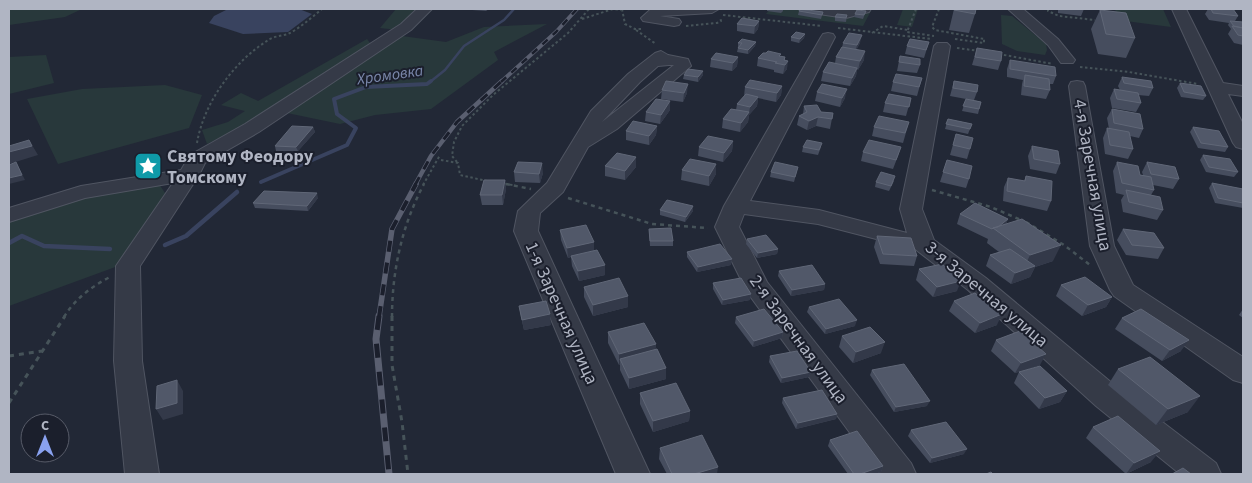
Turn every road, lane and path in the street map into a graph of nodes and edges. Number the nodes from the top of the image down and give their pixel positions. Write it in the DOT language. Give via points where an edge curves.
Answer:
graph roads {
  1 [pos="322,9"];
  2 [pos="425,9"];
  3 [pos="588,9"];
  4 [pos="621,9"];
  5 [pos="812,9"];
  6 [pos="864,9"];
  7 [pos="916,9"];
  8 [pos="939,9"];
  9 [pos="1015,9"];
  10 [pos="1048,9"];
  11 [pos="1179,9"];
  12 [pos="714,10"];
  13 [pos="581,19"];
  14 [pos="1095,20"];
  15 [pos="674,22"];
  16 [pos="908,32"];
  17 [pos="872,33"];
  18 [pos="828,37"];
  19 [pos="944,40"];
  20 [pos="657,59"];
  21 [pos="1067,60"];
  22 [pos="1076,86"];
  23 [pos="1216,87"];
  24 [pos="1243,91"];
  25 [pos="1243,143"];
  26 [pos="440,154"];
  27 [pos="441,160"];
  28 [pos="458,163"];
  29 [pos="193,167"];
  30 [pos="493,182"];
  31 [pos="502,184"];
  32 [pos="915,185"];
  33 [pos="550,192"];
  34 [pos="9,215"];
  35 [pos="731,217"];
  36 [pos="923,244"];
  37 [pos="128,266"];
  38 [pos="1093,268"];
  39 [pos="42,351"];
  40 [pos="9,356"];
  41 [pos="1243,372"];
  42 [pos="9,403"];
  43 [pos="142,474"];
  44 [pos="408,474"];
  45 [pos="633,474"];
  46 [pos="899,474"];
  47 [pos="1204,474"];
  1 -- 29 [label="path" via="286,35 272,38 238,65 198,131"];
  2 -- 29 [label="street" via="406,27"];
  3 -- 13 [label="path"];
  4 -- 13 [label="path"];
  4 -- 20 [label="path" via="623,22 661,48"];
  5 -- 6 [label="street" via="846,14"];
  7 -- 16 [label="path"];
  8 -- 19 [label="path" via="932,27 935,30 984,39 984,43"];
  9 -- 21 [label="street" via="1053,42"];
  10 -- 14 [label="path" via="1060,16"];
  11 -- 23 [label="street"];
  12 -- 15 [label="street" via="658,10 648,18"];
  13 -- 28 [label="path" via="462,126 454,142 452,156"];
  16 -- 17 [label="path" via="883,26"];
  16 -- 19 [label="path"];
  18 -- 35 [label="street"];
  19 -- 32 [label="street, 3-я Заречная улица"];
  20 -- 33 [label="street, 1-я Заречная улица" via="597,115"];
  22 -- 41 [label="street, 4-я Заречная улица" via="1102,246 1123,290"];
  23 -- 24 [label="street"];
  23 -- 25 [label="street"];
  26 -- 44 [label="path" via="416,199 399,248 392,288 392,366"];
  27 -- 28 [label="path"];
  28 -- 30 [label="path" via="460,175"];
  29 -- 34 [label="street" via="160,178 81,192"];
  29 -- 37 [label="street"];
  31 -- 33 [label="path"];
  32 -- 36 [label="street, 3-я Заречная улица" via="911,209"];
  32 -- 38 [label="path, 4-я Заречная улица" via="991,207 1028,224 1064,245"];
  33 -- 35 [label="path" via="652,224 697,229"];
  33 -- 45 [label="street, 1-я Заречная улица" via="529,211 526,231"];
  35 -- 36 [label="street" via="819,217"];
  35 -- 46 [label="street, 2-я Заречная улица" via="756,286"];
  36 -- 47 [label="street, 3-я Заречная улица" via="977,284 1108,397"];
  37 -- 39 [label="path" via="98,284 70,308"];
  37 -- 43 [label="street" via="128,361"];
  39 -- 40 [label="path"];
  39 -- 42 [label="path"];
}
